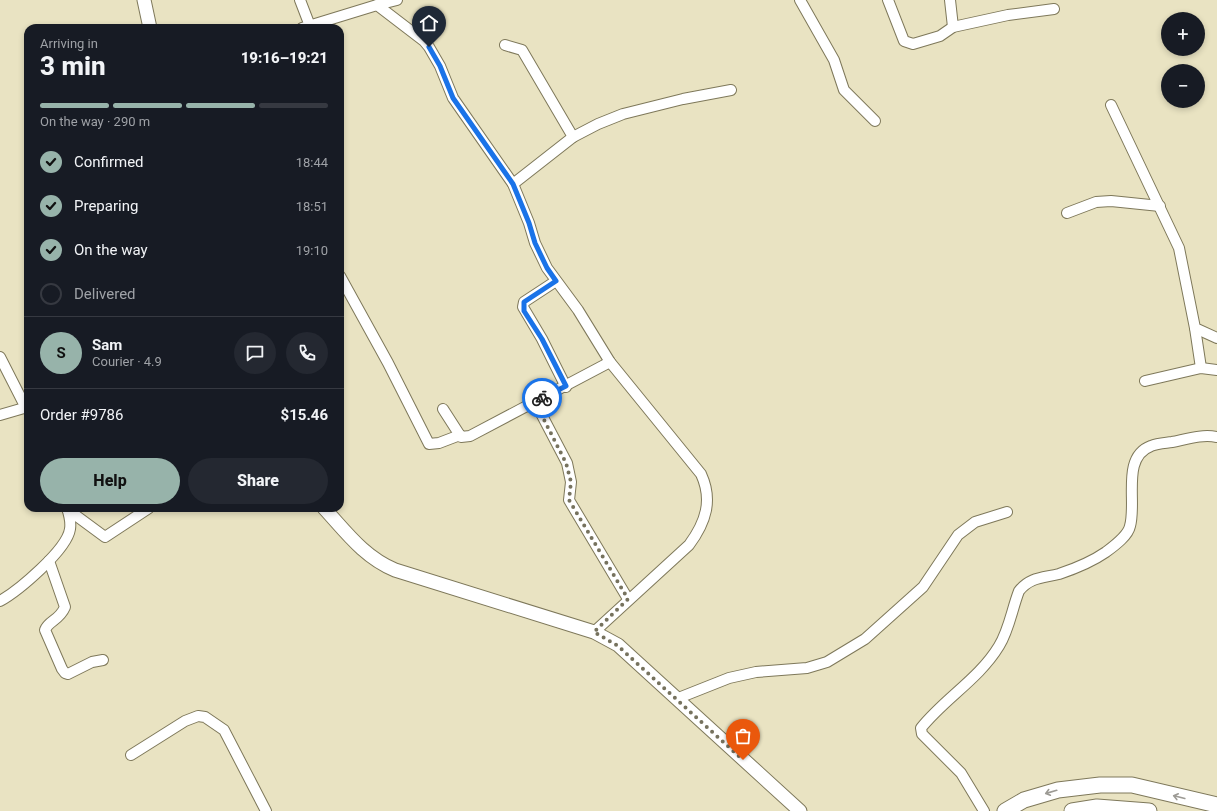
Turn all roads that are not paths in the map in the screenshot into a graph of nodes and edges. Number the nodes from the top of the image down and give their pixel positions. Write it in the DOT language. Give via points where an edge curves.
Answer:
graph roads {
  1 [pos="144,0"];
  2 [pos="300,0"];
  3 [pos="397,0"];
  4 [pos="800,0"];
  5 [pos="888,0"];
  6 [pos="950,0"];
  7 [pos="377,5"];
  8 [pos="1054,9"];
  9 [pos="149,24"];
  10 [pos="305,24"];
  11 [pos="316,24"];
  12 [pos="953,27"];
  13 [pos="505,45"];
  14 [pos="731,90"];
  15 [pos="1111,105"];
  16 [pos="875,121"];
  17 [pos="573,137"];
  18 [pos="513,184"];
  19 [pos="1160,206"];
  20 [pos="1067,213"];
  21 [pos="556,281"];
  22 [pos="344,283"];
  23 [pos="1195,328"];
  24 [pos="1217,338"];
  25 [pos="0,357"];
  26 [pos="610,362"];
  27 [pos="1201,368"];
  28 [pos="1217,370"];
  29 [pos="1145,381"];
  30 [pos="566,386"];
  31 [pos="24,402"];
  32 [pos="535,402"];
  33 [pos="24,408"];
  34 [pos="443,409"];
  35 [pos="0,415"];
  36 [pos="460,435"];
  37 [pos="1217,437"];
  38 [pos="68,512"];
  39 [pos="72,512"];
  40 [pos="143,512"];
  41 [pos="328,512"];
  42 [pos="1007,512"];
  43 [pos="49,561"];
  44 [pos="628,599"];
  45 [pos="0,601"];
  46 [pos="594,632"];
  47 [pos="103,660"];
  48 [pos="676,699"];
  49 [pos="131,755"];
  50 [pos="1217,805"];
  51 [pos="266,811"];
  52 [pos="800,811"];
  53 [pos="984,811"];
  54 [pos="1005,811"];
  55 [pos="1072,811"];
  56 [pos="1149,811"];
  1 -- 9 [label="street"];
  2 -- 10 [label="street"];
  3 -- 7 [label="street"];
  4 -- 16 [label="street" via="834,60 844,90"];
  5 -- 12 [label="street" via="904,42 913,44 940,36"];
  6 -- 12 [label="street"];
  7 -- 11 [label="street"];
  7 -- 18 [label="street" via="429,47 453,98"];
  8 -- 12 [label="street" via="1008,15"];
  13 -- 17 [label="street" via="522,50"];
  14 -- 17 [label="street" via="623,114"];
  15 -- 19 [label="street"];
  17 -- 18 [label="street"];
  18 -- 21 [label="street" via="535,243"];
  19 -- 20 [label="street" via="1096,202"];
  19 -- 23 [label="street" via="1179,248"];
  21 -- 26 [label="street" via="578,310"];
  21 -- 30 [label="street" via="524,302 523,308"];
  22 -- 36 [label="street" via="429,444 439,444"];
  23 -- 24 [label="street"];
  23 -- 27 [label="street"];
  25 -- 31 [label="street"];
  26 -- 30 [label="street"];
  26 -- 44 [label="street" via="701,474 708,492 705,517 690,545"];
  27 -- 28 [label="street"];
  27 -- 29 [label="street"];
  30 -- 32 [label="street"];
  32 -- 36 [label="street" via="475,434 462,437"];
  32 -- 44 [label="street" via="566,463 571,482 569,500"];
  33 -- 35 [label="street"];
  34 -- 36 [label="street"];
  37 -- 53 [label="street" via="1201,436 1151,446 1140,453 1133,472 1130,527 1122,538 1105,553 1071,570 1038,578 1024,585 1019,591 1005,634 989,660 972,680 921,728 922,734 961,773"];
  38 -- 43 [label="street" via="70,530 67,539"];
  39 -- 40 [label="street" via="105,537"];
  41 -- 46 [label="street" via="367,555 379,564"];
  42 -- 48 [label="street" via="975,522 958,535 923,587 865,639 827,662 806,668 756,672 729,678"];
  43 -- 45 [label="street"];
  43 -- 47 [label="street" via="65,607 61,616 45,630 62,669 68,674 92,662"];
  44 -- 46 [label="street"];
  46 -- 48 [label="street" via="618,646"];
  48 -- 52 [label="street"];
  49 -- 51 [label="street" via="184,721 198,716 205,717 224,730"];
  50 -- 54 [label="main road, one-way" via="1132,785 1100,785 1058,790 1024,800"];
  55 -- 56 [label="main road" via="1097,807"];
}
